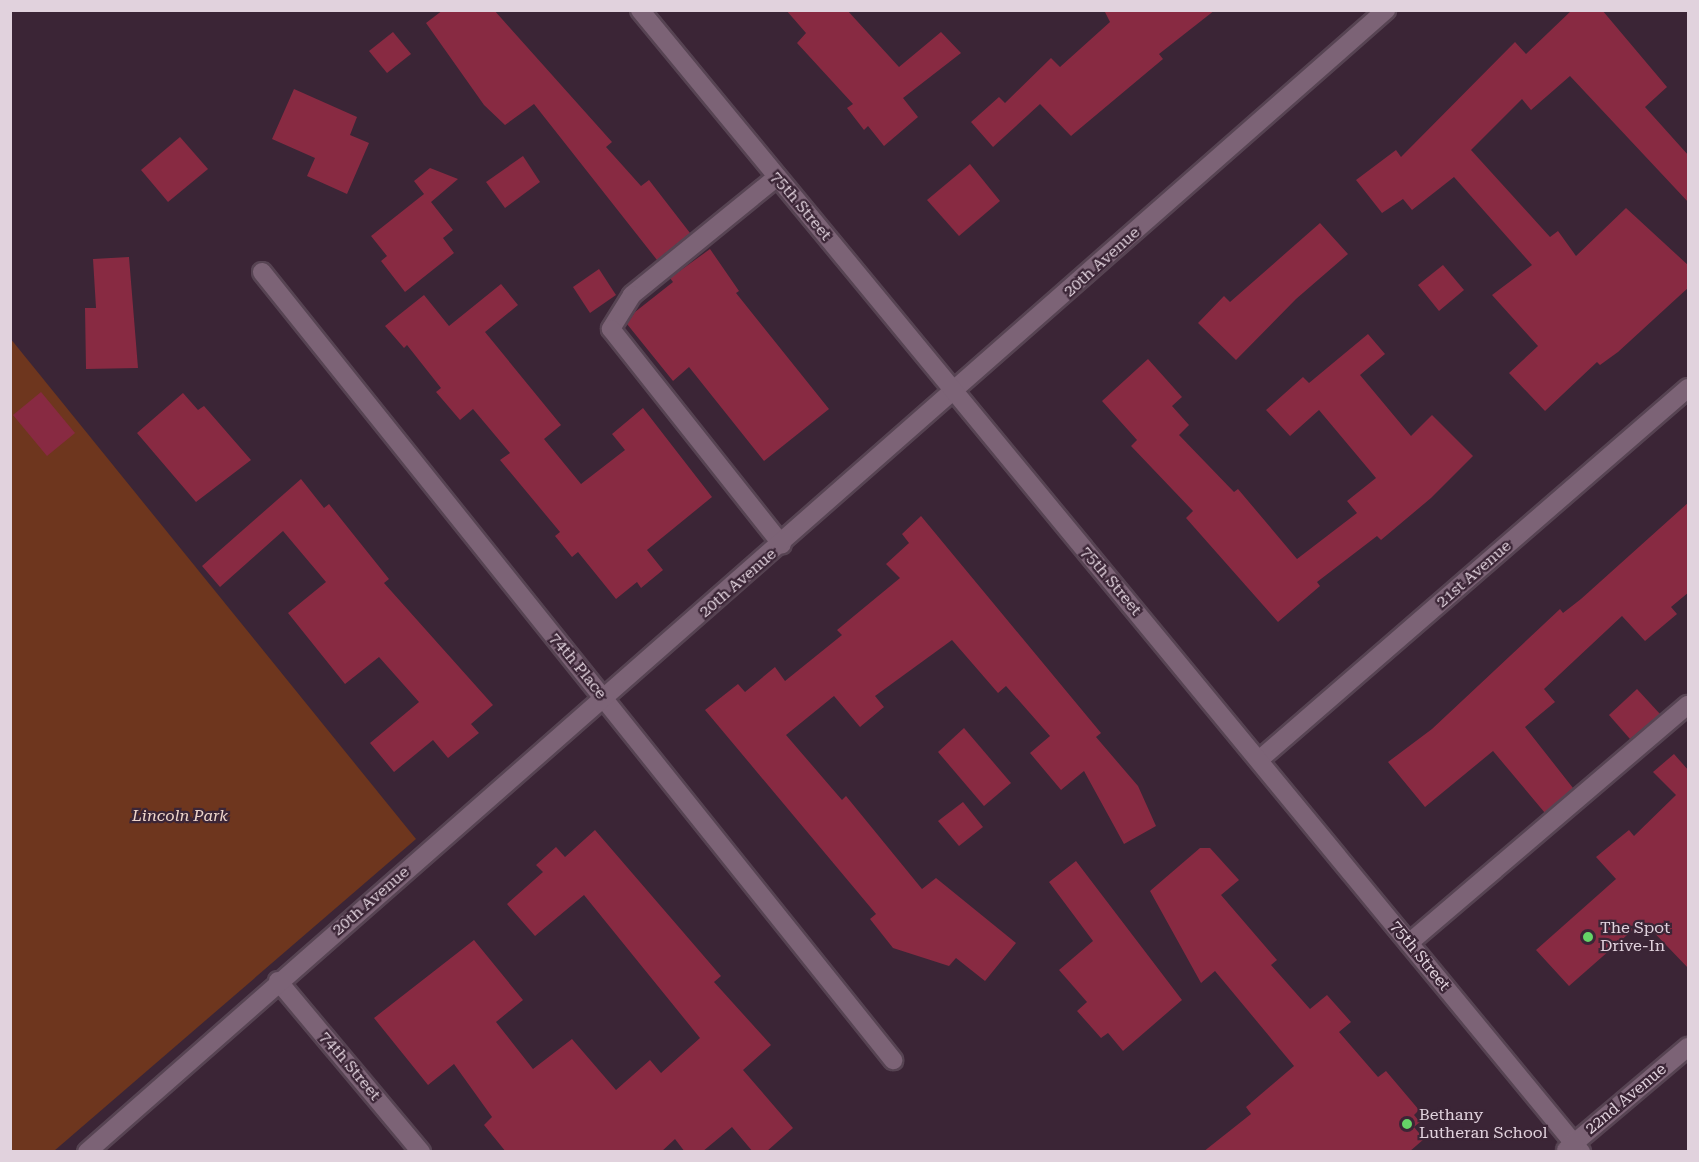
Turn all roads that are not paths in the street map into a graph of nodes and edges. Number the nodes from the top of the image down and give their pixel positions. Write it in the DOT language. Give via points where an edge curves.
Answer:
graph roads {
  1 [pos="640,10"];
  2 [pos="1386,10"];
  3 [pos="777,177"];
  4 [pos="262,272"];
  5 [pos="1689,388"];
  6 [pos="955,392"];
  7 [pos="782,544"];
  8 [pos="605,699"];
  9 [pos="1689,705"];
  10 [pos="1259,760"];
  11 [pos="1409,943"];
  12 [pos="278,981"];
  13 [pos="1686,1055"];
  14 [pos="893,1060"];
  15 [pos="1573,1149"];
  16 [pos="87,1152"];
  17 [pos="421,1152"];
  1 -- 3 [label="street, 75th Street"];
  2 -- 6 [label="street, 20th Avenue"];
  3 -- 6 [label="street, 75th Street"];
  3 -- 7 [label="street" via="632,295 610,329"];
  4 -- 8 [label="street, 74th Place"];
  5 -- 10 [label="street, 21st Avenue"];
  6 -- 7 [label="street, 20th Avenue"];
  6 -- 10 [label="street, 75th Street"];
  7 -- 8 [label="street, 20th Avenue"];
  8 -- 12 [label="street, 20th Avenue"];
  8 -- 14 [label="street, 74th Place"];
  9 -- 11 [label="street"];
  10 -- 11 [label="street, 75th Street"];
  11 -- 15 [label="street, 75th Street"];
  12 -- 16 [label="street, 20th Avenue"];
  12 -- 17 [label="street, 74th Street"];
  13 -- 15 [label="street, 22nd Avenue"];
}
